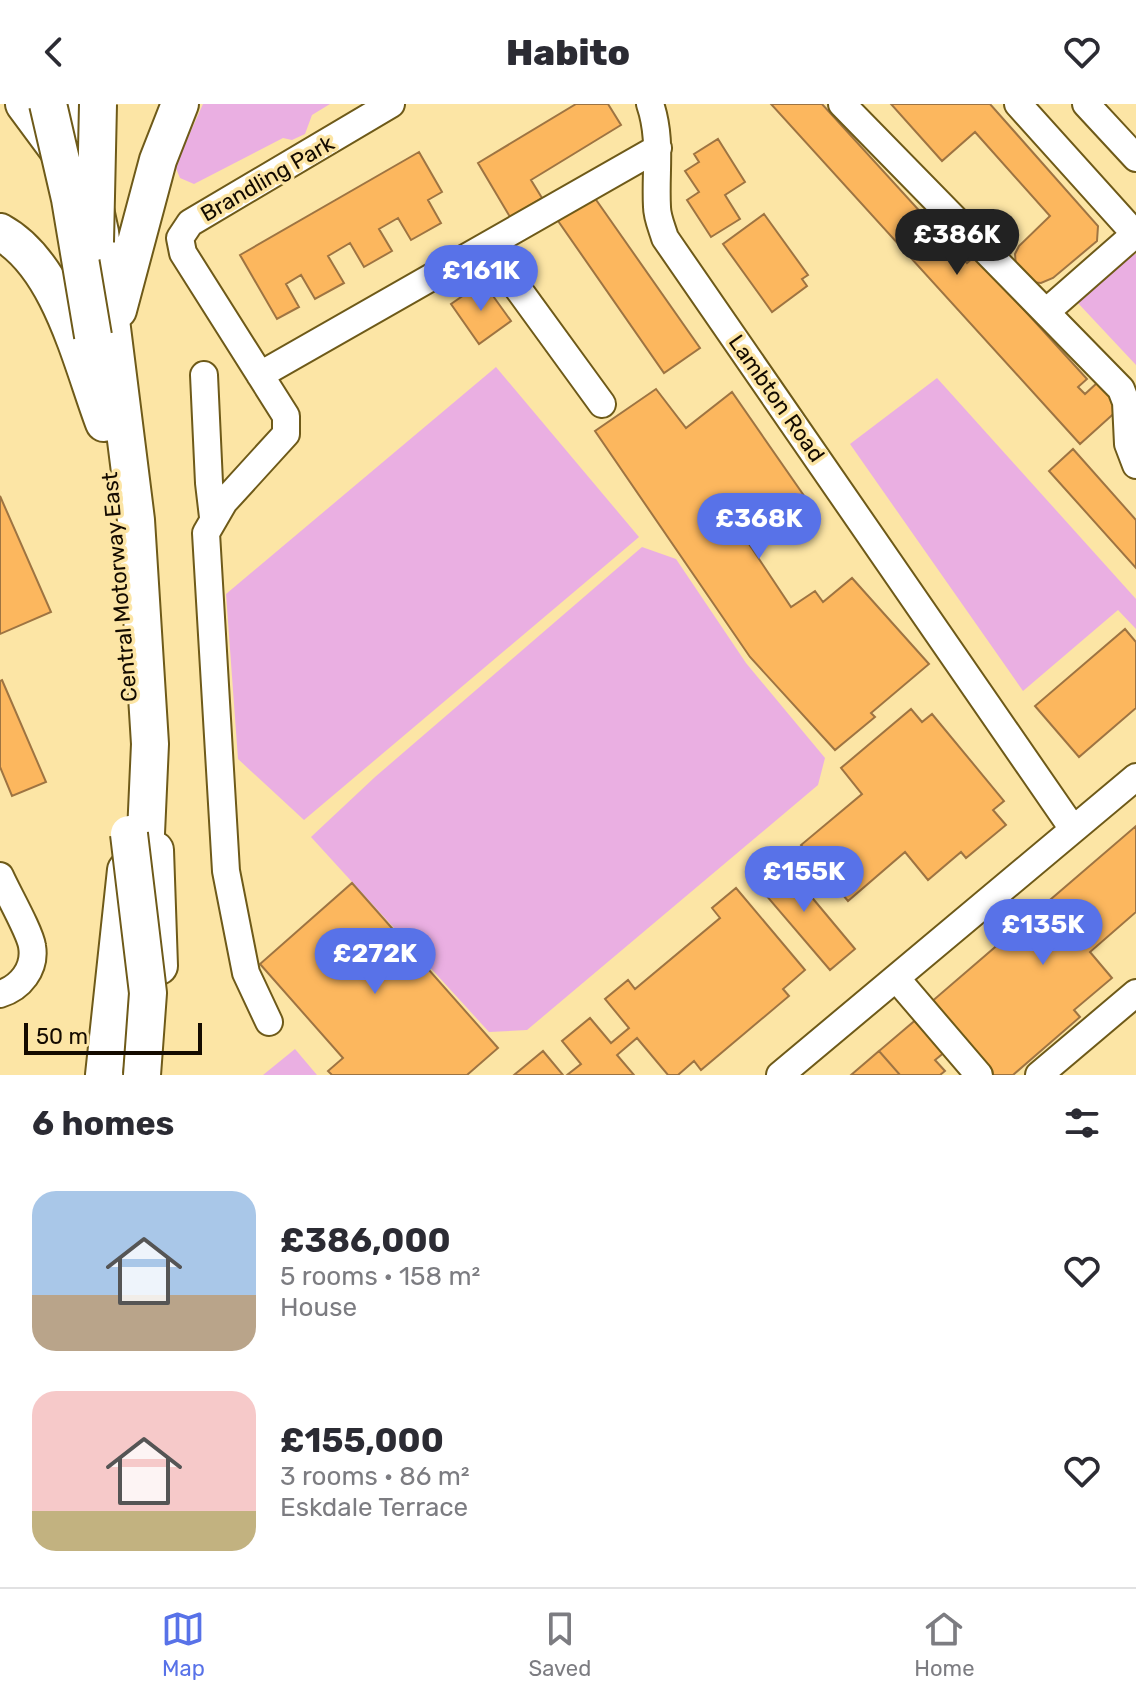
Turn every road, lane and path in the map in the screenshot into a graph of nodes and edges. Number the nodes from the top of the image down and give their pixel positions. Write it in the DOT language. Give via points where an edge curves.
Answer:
graph roads {
  1 [pos="24,104"];
  2 [pos="48,104"];
  3 [pos="72,104"];
  4 [pos="98,104"];
  5 [pos="180,104"];
  6 [pos="391,104"];
  7 [pos="650,104"];
  8 [pos="842,104"];
  9 [pos="1018,104"];
  10 [pos="1086,104"];
  11 [pos="658,148"];
  12 [pos="1136,158"];
  13 [pos="0,232"];
  14 [pos="100,232"];
  15 [pos="1135,234"];
  16 [pos="487,246"];
  17 [pos="1046,312"];
  18 [pos="103,332"];
  19 [pos="204,375"];
  20 [pos="267,384"];
  21 [pos="602,404"];
  22 [pos="104,423"];
  23 [pos="1136,465"];
  24 [pos="213,517"];
  25 [pos="150,744"];
  26 [pos="1136,777"];
  27 [pos="1073,829"];
  28 [pos="129,834"];
  29 [pos="0,876"];
  30 [pos="896,978"];
  31 [pos="1136,993"];
  32 [pos="0,994"];
  33 [pos="269,1022"];
  34 [pos="790,1071"];
  35 [pos="104,1075"];
  36 [pos="133,1075"];
  37 [pos="142,1075"];
  38 [pos="151,1075"];
  39 [pos="979,1075"];
  40 [pos="1039,1075"];
  1 -- 14 [label="highway" via="78,181"];
  2 -- 18 [label="highway, Central Motorway East, bridge"];
  3 -- 14 [label="highway, Central Motorway East"];
  4 -- 18 [label="highway, bridge"];
  5 -- 18 [label="highway"];
  6 -- 20 [label="street, Brandling Park" via="190,223 180,238 183,253"];
  7 -- 11 [label="street, Lambton Road"];
  8 -- 17 [label="street"];
  9 -- 15 [label="street"];
  10 -- 12 [label="street"];
  11 -- 16 [label="street"];
  11 -- 27 [label="street, Lambton Road" via="656,210 665,238"];
  13 -- 22 [label="highway" via="37,264 56,292"];
  14 -- 18 [label="highway, Central Motorway East"];
  15 -- 17 [label="street"];
  16 -- 20 [label="street"];
  16 -- 21 [label="street"];
  17 -- 23 [label="street" via="1121,389"];
  18 -- 22 [label="highway, Central Motorway East"];
  18 -- 25 [label="highway, Central Motorway East" via="136,520"];
  19 -- 24 [label="street"];
  20 -- 24 [label="street" via="286,416 286,434"];
  22 -- 28 [label="highway, Central Motorway East" via="129,712"];
  24 -- 33 [label="street" via="206,533 226,871 246,973"];
  25 -- 36 [label="highway, Central Motorway East"];
  25 -- 38 [label="highway" via="160,984"];
  26 -- 27 [label="street"];
  27 -- 30 [label="street"];
  28 -- 35 [label="highway, Central Motorway East, bridge"];
  28 -- 37 [label="highway, bridge" via="148,993"];
  29 -- 32 [label="street" via="32,947 28,975 12,991"];
  30 -- 34 [label="street"];
  30 -- 39 [label="street"];
  31 -- 40 [label="street"];
}
